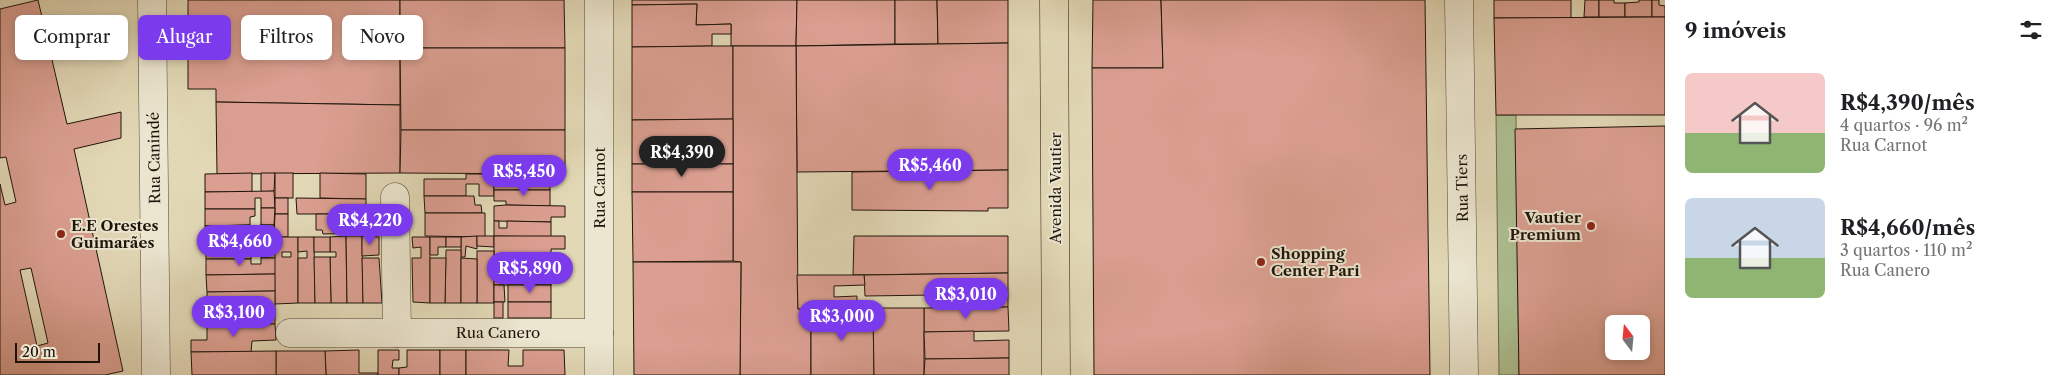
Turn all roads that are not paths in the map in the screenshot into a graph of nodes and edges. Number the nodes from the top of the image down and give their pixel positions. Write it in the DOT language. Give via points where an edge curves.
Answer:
graph roads {
  1 [pos="152,0"];
  2 [pos="599,0"];
  3 [pos="1054,0"];
  4 [pos="1459,0"];
  5 [pos="395,197"];
  6 [pos="290,333"];
  7 [pos="397,333"];
  8 [pos="599,333"];
  9 [pos="156,375"];
  10 [pos="599,375"];
  11 [pos="1056,375"];
  12 [pos="1464,375"];
  1 -- 9 [label="street, Rua Canindé"];
  2 -- 8 [label="street, Rua Carnot"];
  3 -- 11 [label="main road, Avenida Vautier"];
  4 -- 12 [label="street, Rua Tiers"];
  5 -- 7 [label="street"];
  6 -- 7 [label="street, Rua Canero"];
  7 -- 8 [label="street, Rua Canero"];
  8 -- 10 [label="street, Rua Carnot"];
}
